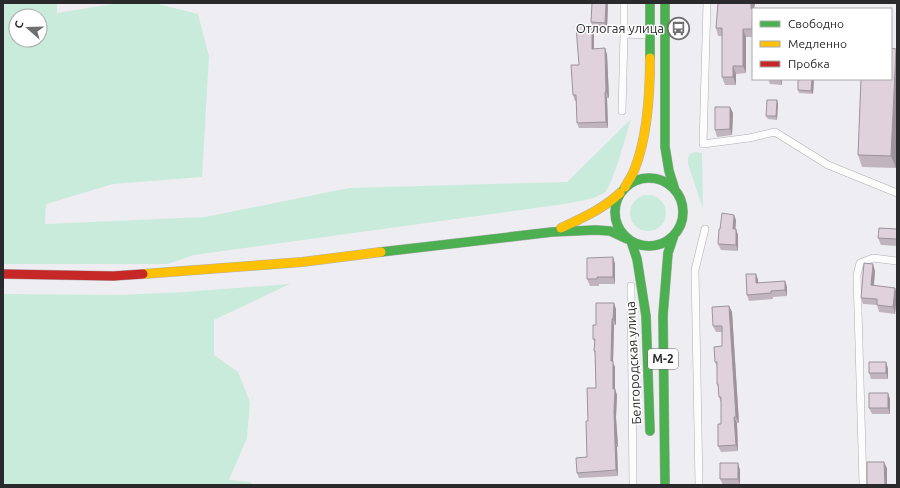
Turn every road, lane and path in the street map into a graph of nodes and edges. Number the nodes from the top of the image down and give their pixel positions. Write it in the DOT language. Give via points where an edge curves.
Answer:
graph roads {
  1 [pos="624,3"];
  2 [pos="650,3"];
  3 [pos="665,3"];
  4 [pos="707,3"];
  5 [pos="624,34"];
  6 [pos="650,35"];
  7 [pos="622,111"];
  8 [pos="622,190"];
  9 [pos="675,190"];
  10 [pos="897,194"];
  11 [pos="705,229"];
  12 [pos="552,232"];
  13 [pos="674,235"];
  14 [pos="629,240"];
  15 [pos="897,261"];
  16 [pos="3,274"];
  17 [pos="631,286"];
  18 [pos="650,437"];
  19 [pos="633,485"];
  20 [pos="665,485"];
  21 [pos="699,485"];
  22 [pos="863,485"];
  1 -- 5 [label="lane"];
  2 -- 6 [label="main road, М-2"];
  3 -- 9 [label="main road, М-2" via="665,147"];
  4 -- 10 [label="lane" via="703,144 775,132 828,165"];
  5 -- 6 [label="lane"];
  5 -- 7 [label="lane"];
  6 -- 8 [label="main road, М-2" via="650,87 642,142 635,169"];
  8 -- 9 [label="main road" via="633,182 648,178 657,179"];
  8 -- 12 [label="main road" via="613,201"];
  8 -- 14 [label="main road, М-2" via="616,200 615,214 621,232"];
  9 -- 13 [label="main road, М-2" via="683,212 681,224"];
  11 -- 21 [label="lane" via="695,270"];
  12 -- 14 [label="main road" via="610,231"];
  12 -- 16 [label="main road" via="302,262 113,276"];
  13 -- 14 [label="main road" via="657,245 639,245"];
  13 -- 20 [label="main road, М-2" via="668,253 663,316"];
  14 -- 18 [label="main road, Белгородская улица / М-2" via="637,259 646,316"];
  15 -- 22 [label="lane" via="873,258 860,264 857,275"];
  17 -- 19 [label="lane"];
}
